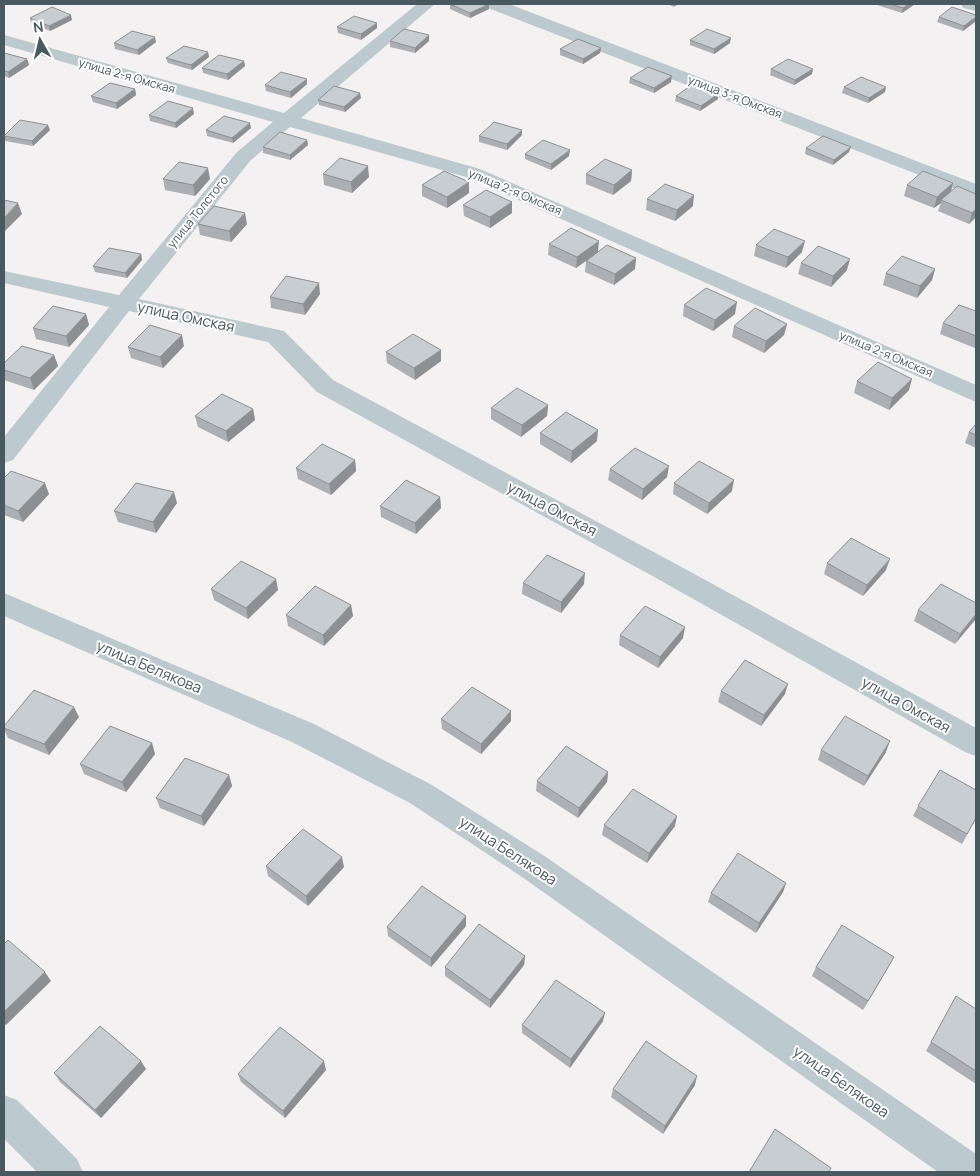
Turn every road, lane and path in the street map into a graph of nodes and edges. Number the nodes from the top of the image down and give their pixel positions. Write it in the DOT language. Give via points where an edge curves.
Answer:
graph roads {
  1 [pos="427,4"];
  2 [pos="494,4"];
  3 [pos="969,4"];
  4 [pos="976,6"];
  5 [pos="4,40"];
  6 [pos="286,121"];
  7 [pos="976,191"];
  8 [pos="4,277"];
  9 [pos="123,304"];
  10 [pos="976,394"];
  11 [pos="4,454"];
  12 [pos="4,604"];
  13 [pos="976,744"];
  14 [pos="4,1113"];
  15 [pos="64,1172"];
  16 [pos="970,1172"];
  1 -- 6 [label="street, улица Толстого"];
  2 -- 7 [label="street, улица 3-я Омская"];
  3 -- 4 [label="street"];
  5 -- 6 [label="street, улица 2-я Омская"];
  6 -- 9 [label="street, улица Толстого" via="244,156"];
  6 -- 10 [label="street, улица 2-я Омская" via="473,173"];
  8 -- 9 [label="street, улица Омская"];
  9 -- 11 [label="street, улица Толстого"];
  9 -- 13 [label="street, улица Омская" via="276,336 326,386"];
  12 -- 16 [label="street, улица Белякова" via="303,733 420,794 534,867"];
  14 -- 15 [label="street"];
}
